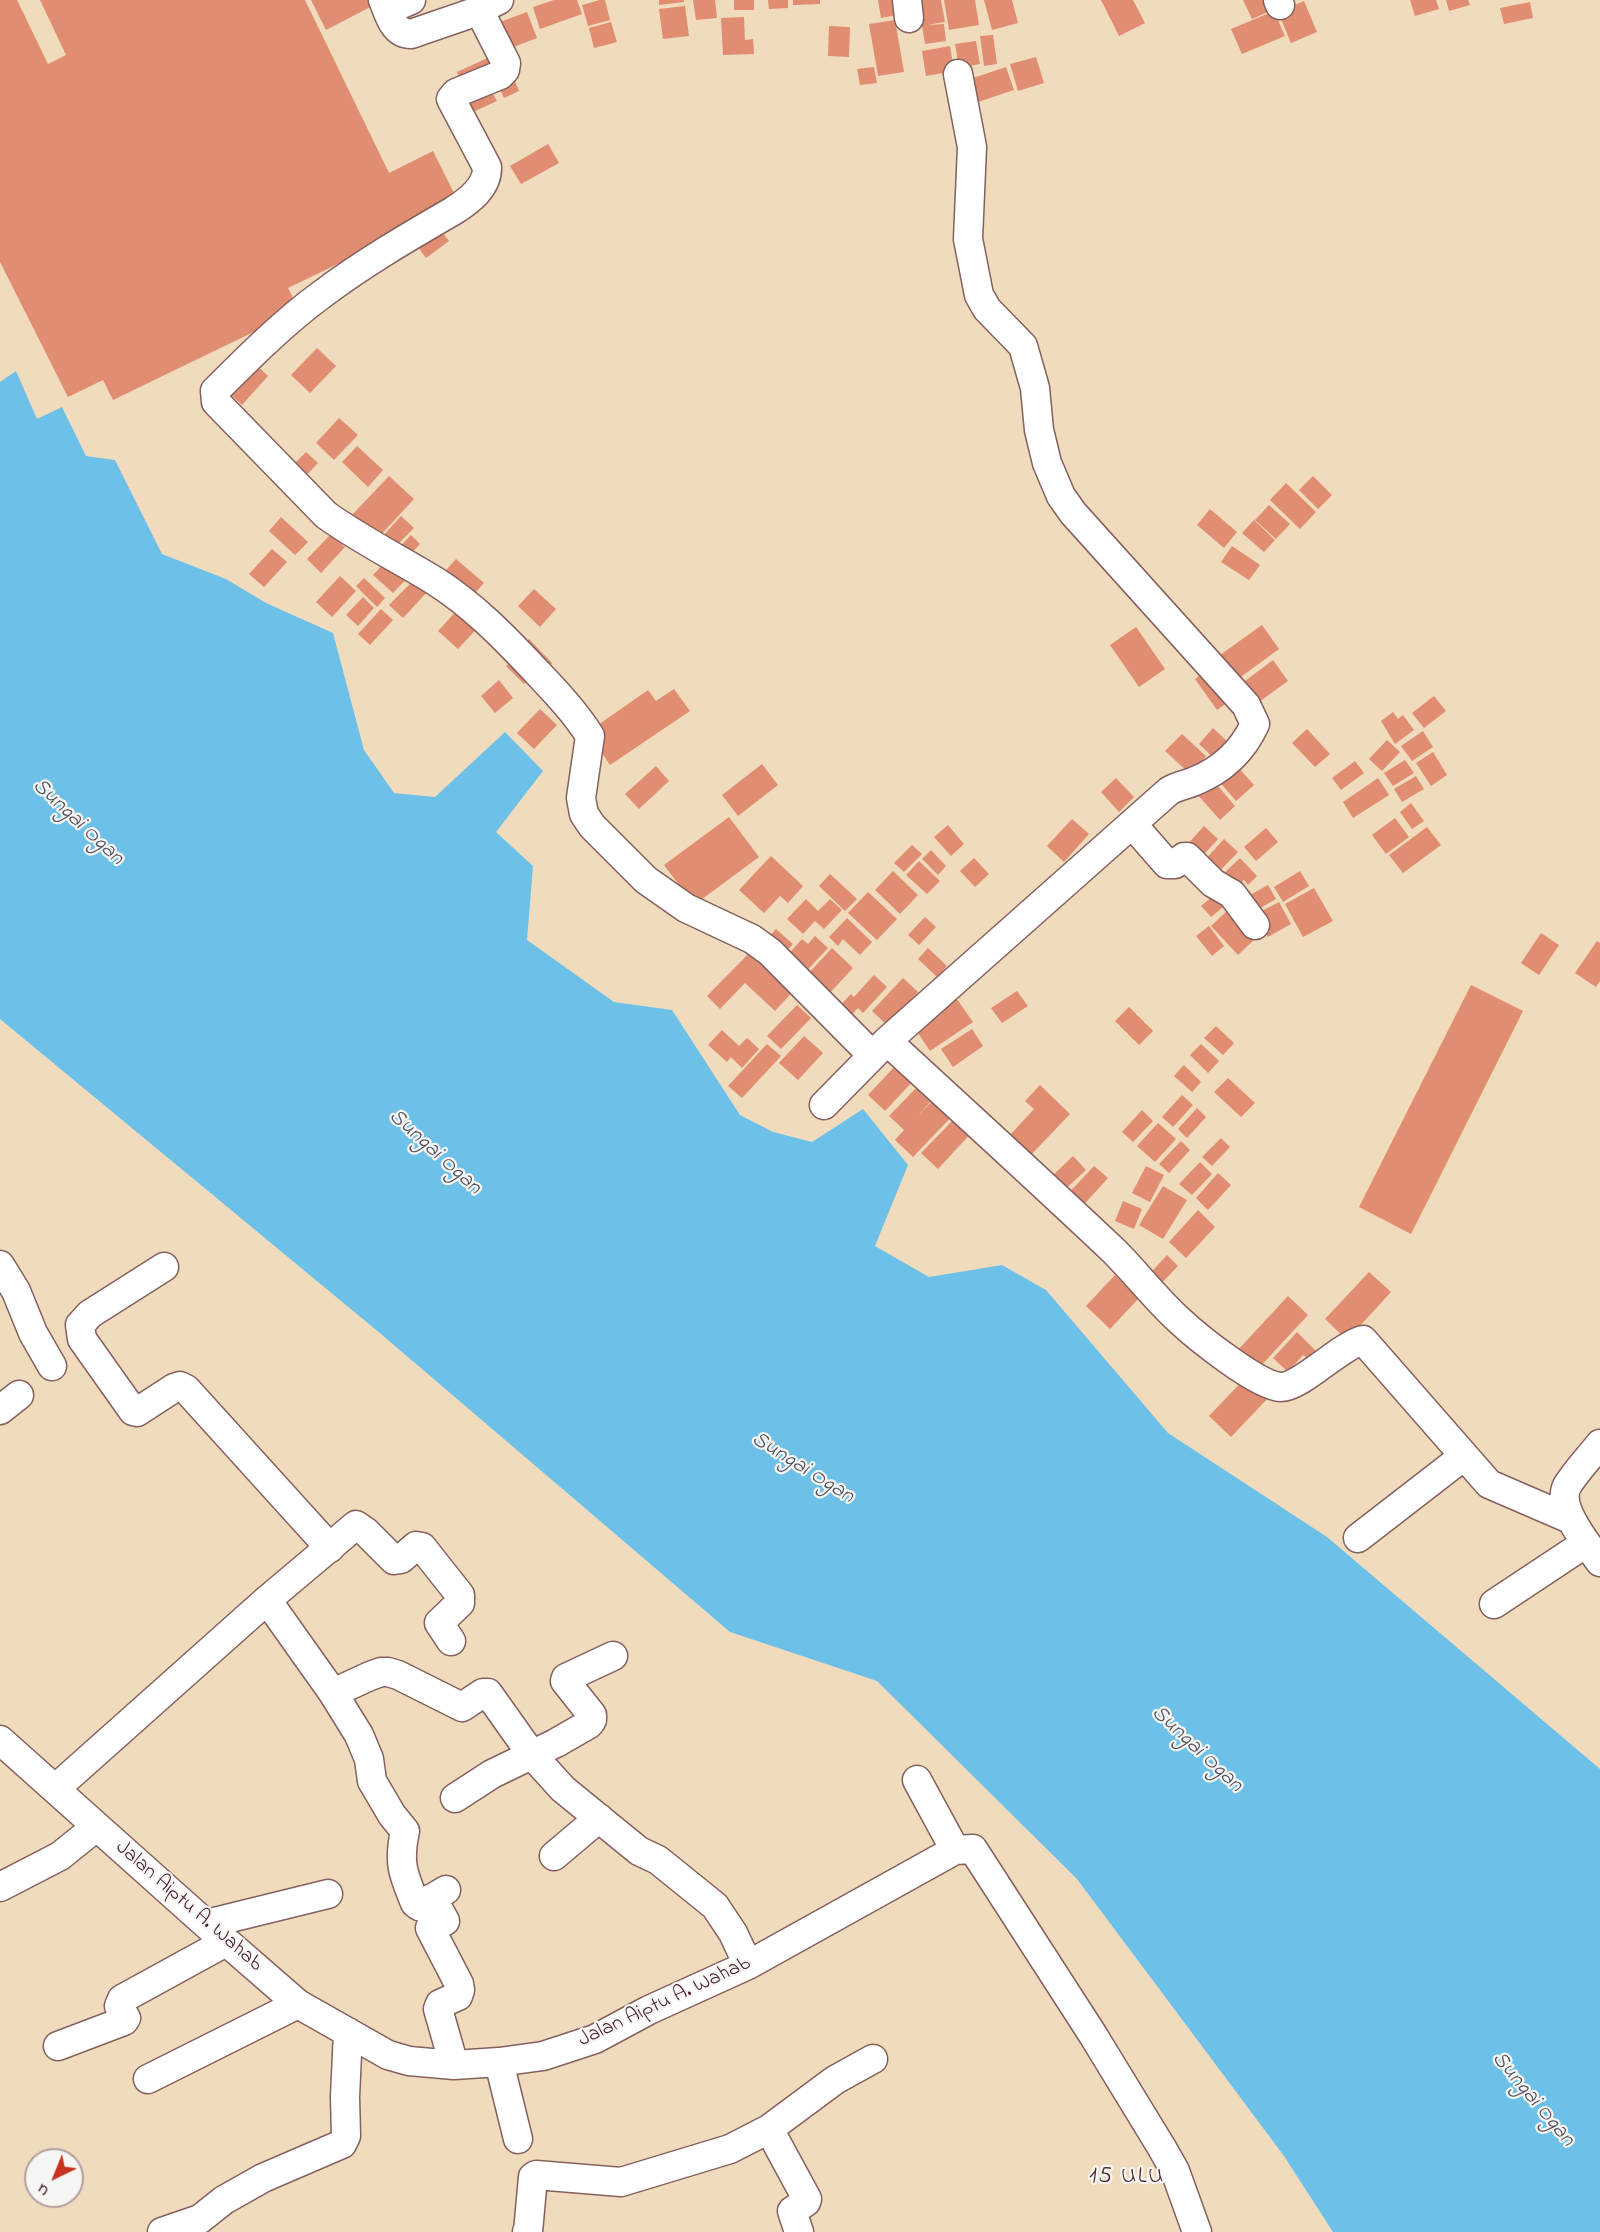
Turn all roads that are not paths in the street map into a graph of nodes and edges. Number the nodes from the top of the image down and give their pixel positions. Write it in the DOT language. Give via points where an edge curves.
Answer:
graph roads {
  1 [pos="394,3"];
  2 [pos="489,5"];
  3 [pos="958,74"];
  4 [pos="1132,824"];
  5 [pos="1255,925"];
  6 [pos="880,1048"];
  7 [pos="824,1105"];
  8 [pos="0,1265"];
  9 [pos="164,1267"];
  10 [pos="52,1366"];
  11 [pos="1600,1444"];
  12 [pos="1464,1456"];
  13 [pos="1570,1519"];
  14 [pos="1358,1538"];
  15 [pos="330,1548"];
  16 [pos="1593,1552"];
  17 [pos="267,1600"];
  18 [pos="1494,1604"];
  19 [pos="451,1641"];
  20 [pos="613,1656"];
  21 [pos="333,1694"];
  22 [pos="0,1740"];
  23 [pos="532,1755"];
  24 [pos="917,1780"];
  25 [pos="55,1789"];
  26 [pos="455,1798"];
  27 [pos="599,1818"];
  28 [pos="96,1827"];
  29 [pos="955,1850"];
  30 [pos="554,1856"];
  31 [pos="0,1887"];
  32 [pos="328,1894"];
  33 [pos="216,1933"];
  34 [pos="748,1965"];
  35 [pos="298,2004"];
  36 [pos="348,2032"];
  37 [pos="58,2046"];
  38 [pos="873,2059"];
  39 [pos="499,2062"];
  40 [pos="454,2065"];
  41 [pos="148,2079"];
  42 [pos="769,2129"];
  43 [pos="518,2139"];
  44 [pos="162,2232"];
  45 [pos="529,2232"];
  46 [pos="799,2232"];
  47 [pos="1197,2232"];
  1 -- 2 [label="street" via="396,28 403,34"];
  2 -- 6 [label="street" via="505,70 451,99 487,167 481,189 462,206 319,296 232,374 214,397 326,515 458,598 554,690 591,738 581,798 584,814 646,880 686,908 752,939"];
  3 -- 4 [label="street" via="971,141 968,239 978,295 1023,346 1038,403 1047,464 1061,496 1246,705 1255,721 1246,742 1228,761 1196,781 1176,786"];
  4 -- 5 [label="street" via="1167,864 1187,857 1213,883 1232,894"];
  4 -- 6 [label="street"];
  6 -- 7 [label="street"];
  6 -- 12 [label="street" via="1084,1222 1180,1321 1232,1362 1264,1382 1289,1386 1363,1340"];
  8 -- 10 [label="street"];
  9 -- 15 [label="street" via="90,1314 80,1325 82,1339 133,1411 174,1388 186,1389"];
  11 -- 13 [label="street" via="1566,1488"];
  12 -- 13 [label="street" via="1489,1484"];
  12 -- 14 [label="street"];
  13 -- 16 [label="street"];
  15 -- 17 [label="street"];
  15 -- 19 [label="street" via="356,1525 394,1560 416,1546 422,1547 460,1595 460,1603 439,1623"];
  16 -- 18 [label="street"];
  17 -- 21 [label="street"];
  17 -- 25 [label="street"];
  20 -- 23 [label="street" via="566,1677 592,1715 589,1724"];
  21 -- 23 [label="street" via="381,1672 398,1675 462,1707 488,1693"];
  21 -- 40 [label="street" via="359,1735 369,1759 372,1781 405,1831 402,1872 415,1903 446,1905 430,1928 459,1984 458,1996 438,2008"];
  22 -- 25 [label="street, Jalan Aiptu A. Wahab"];
  23 -- 26 [label="street"];
  23 -- 27 [label="street" via="562,1789"];
  24 -- 29 [label="street"];
  25 -- 28 [label="street, Jalan Aiptu A. Wahab"];
  27 -- 30 [label="street"];
  27 -- 34 [label="street" via="715,1906"];
  28 -- 31 [label="street" via="60,1856"];
  28 -- 33 [label="street, Jalan Aiptu A. Wahab"];
  29 -- 34 [label="street, Jalan Aiptu A. Wahab"];
  29 -- 47 [label="street" via="968,1848 977,1853 1093,2035 1175,2171"];
  32 -- 33 [label="street"];
  33 -- 35 [label="street, Jalan Aiptu A. Wahab"];
  33 -- 37 [label="street" via="122,1999 119,2006 124,2021"];
  34 -- 39 [label="street, Jalan Aiptu A. Wahab" via="595,2039 543,2056"];
  35 -- 36 [label="street, Jalan Aiptu A. Wahab"];
  35 -- 41 [label="street"];
  36 -- 40 [label="street, Jalan Aiptu A. Wahab" via="388,2055"];
  36 -- 44 [label="street" via="346,2136 342,2144 263,2178 200,2219"];
  38 -- 42 [label="street" via="835,2080"];
  39 -- 40 [label="street, Jalan Aiptu A. Wahab"];
  39 -- 43 [label="street"];
  42 -- 45 [label="street" via="730,2149 621,2182 536,2175 532,2179"];
  42 -- 46 [label="street" via="807,2199 792,2211"];
}
